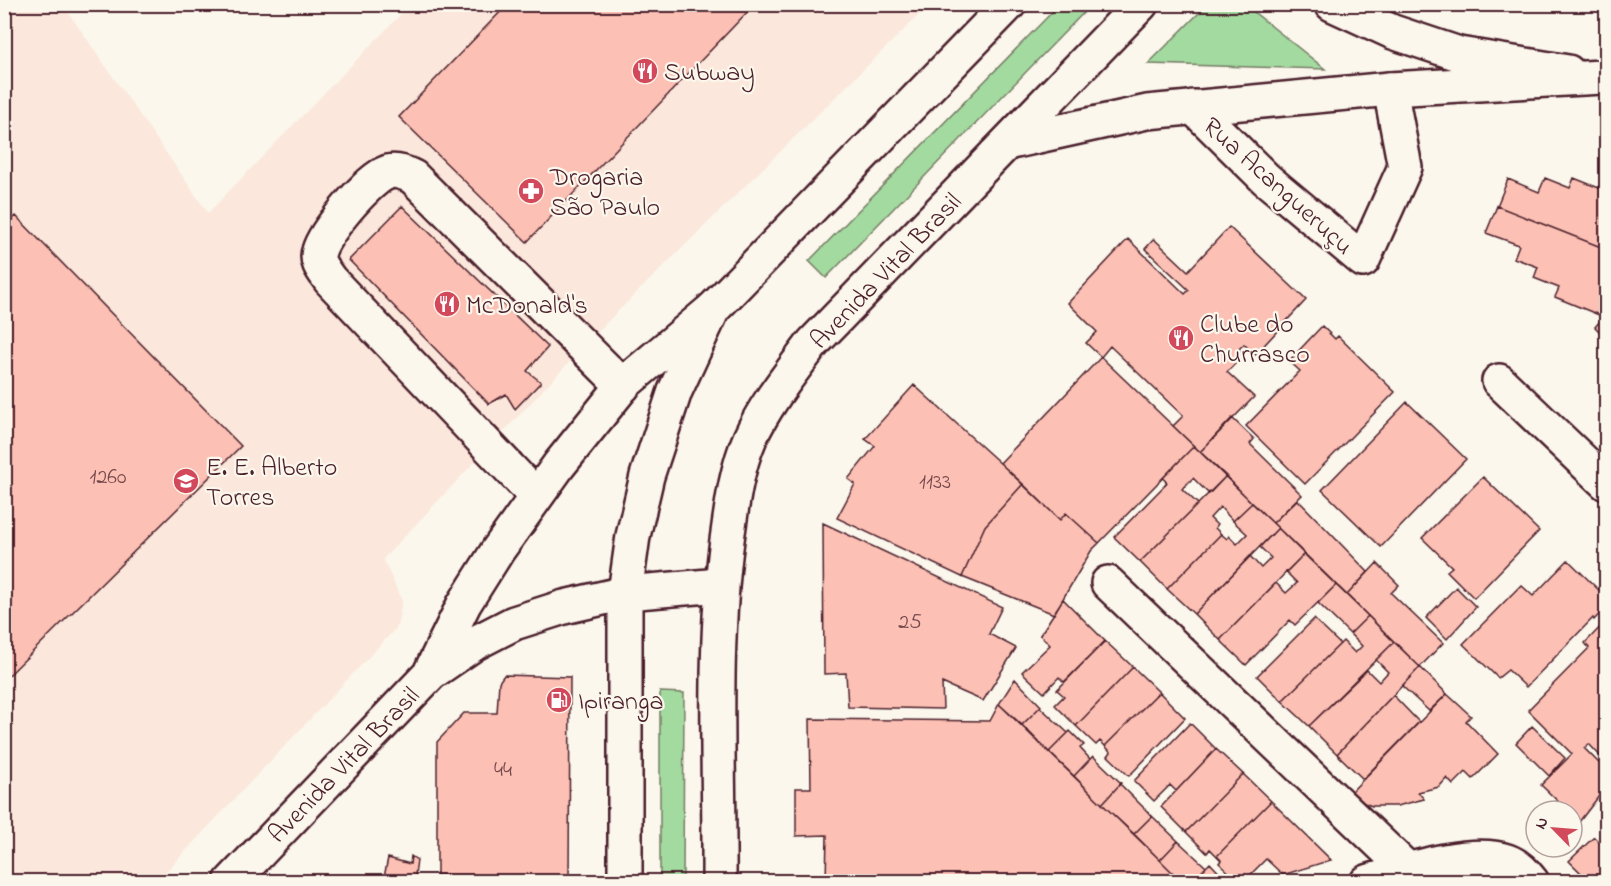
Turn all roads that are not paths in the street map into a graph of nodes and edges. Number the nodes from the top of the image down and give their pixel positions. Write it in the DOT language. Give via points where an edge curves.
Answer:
graph roads {
  1 [pos="1009,4"];
  2 [pos="1140,4"];
  3 [pos="1332,4"];
  4 [pos="1604,77"];
  5 [pos="1390,89"];
  6 [pos="1193,107"];
  7 [pos="1007,143"];
  8 [pos="713,309"];
  9 [pos="1499,381"];
  10 [pos="623,386"];
  11 [pos="1606,483"];
  12 [pos="536,496"];
  13 [pos="1108,583"];
  14 [pos="721,585"];
  15 [pos="626,593"];
  16 [pos="431,673"];
  17 [pos="1408,870"];
  18 [pos="231,882"];
  19 [pos="625,882"];
  20 [pos="719,882"];
  21 [pos="1367,882"];
  22 [pos="1532,882"];
  1 -- 8 [label="main road, Avenida Vital Brasil"];
  2 -- 7 [label="main road, Avenida Vital Brasil"];
  3 -- 4 [label="main road" via="1393,32 1459,54"];
  4 -- 5 [label="main road"];
  5 -- 6 [label="main road"];
  5 -- 6 [label="main road, Rua Acangueruçu" via="1405,167 1363,261 1266,179"];
  6 -- 7 [label="main road" via="1147,112"];
  7 -- 14 [label="main road, Avenida Vital Brasil" via="813,343 773,394 738,472"];
  8 -- 10 [label="main road, Avenida Vital Brasil"];
  8 -- 15 [label="main road, Avenida Vital Brasil" via="675,391 647,476 633,536"];
  9 -- 11 [label="main road"];
  10 -- 12 [label="main road, Avenida Vital Brasil"];
  10 -- 12 [label="main road" via="404,172 387,172 369,184 341,216 318,252 320,266"];
  12 -- 16 [label="main road, Avenida Vital Brasil" via="464,604"];
  13 -- 17 [label="main road"];
  14 -- 15 [label="main road"];
  14 -- 20 [label="main road, Avenida Vital Brasil"];
  15 -- 16 [label="main road, Avenida Vital Brasil" via="514,623"];
  15 -- 19 [label="main road"];
  16 -- 18 [label="main road, Avenida Vital Brasil"];
  17 -- 21 [label="main road"];
  17 -- 22 [label="main road" via="1488,857 1508,861"];
}
